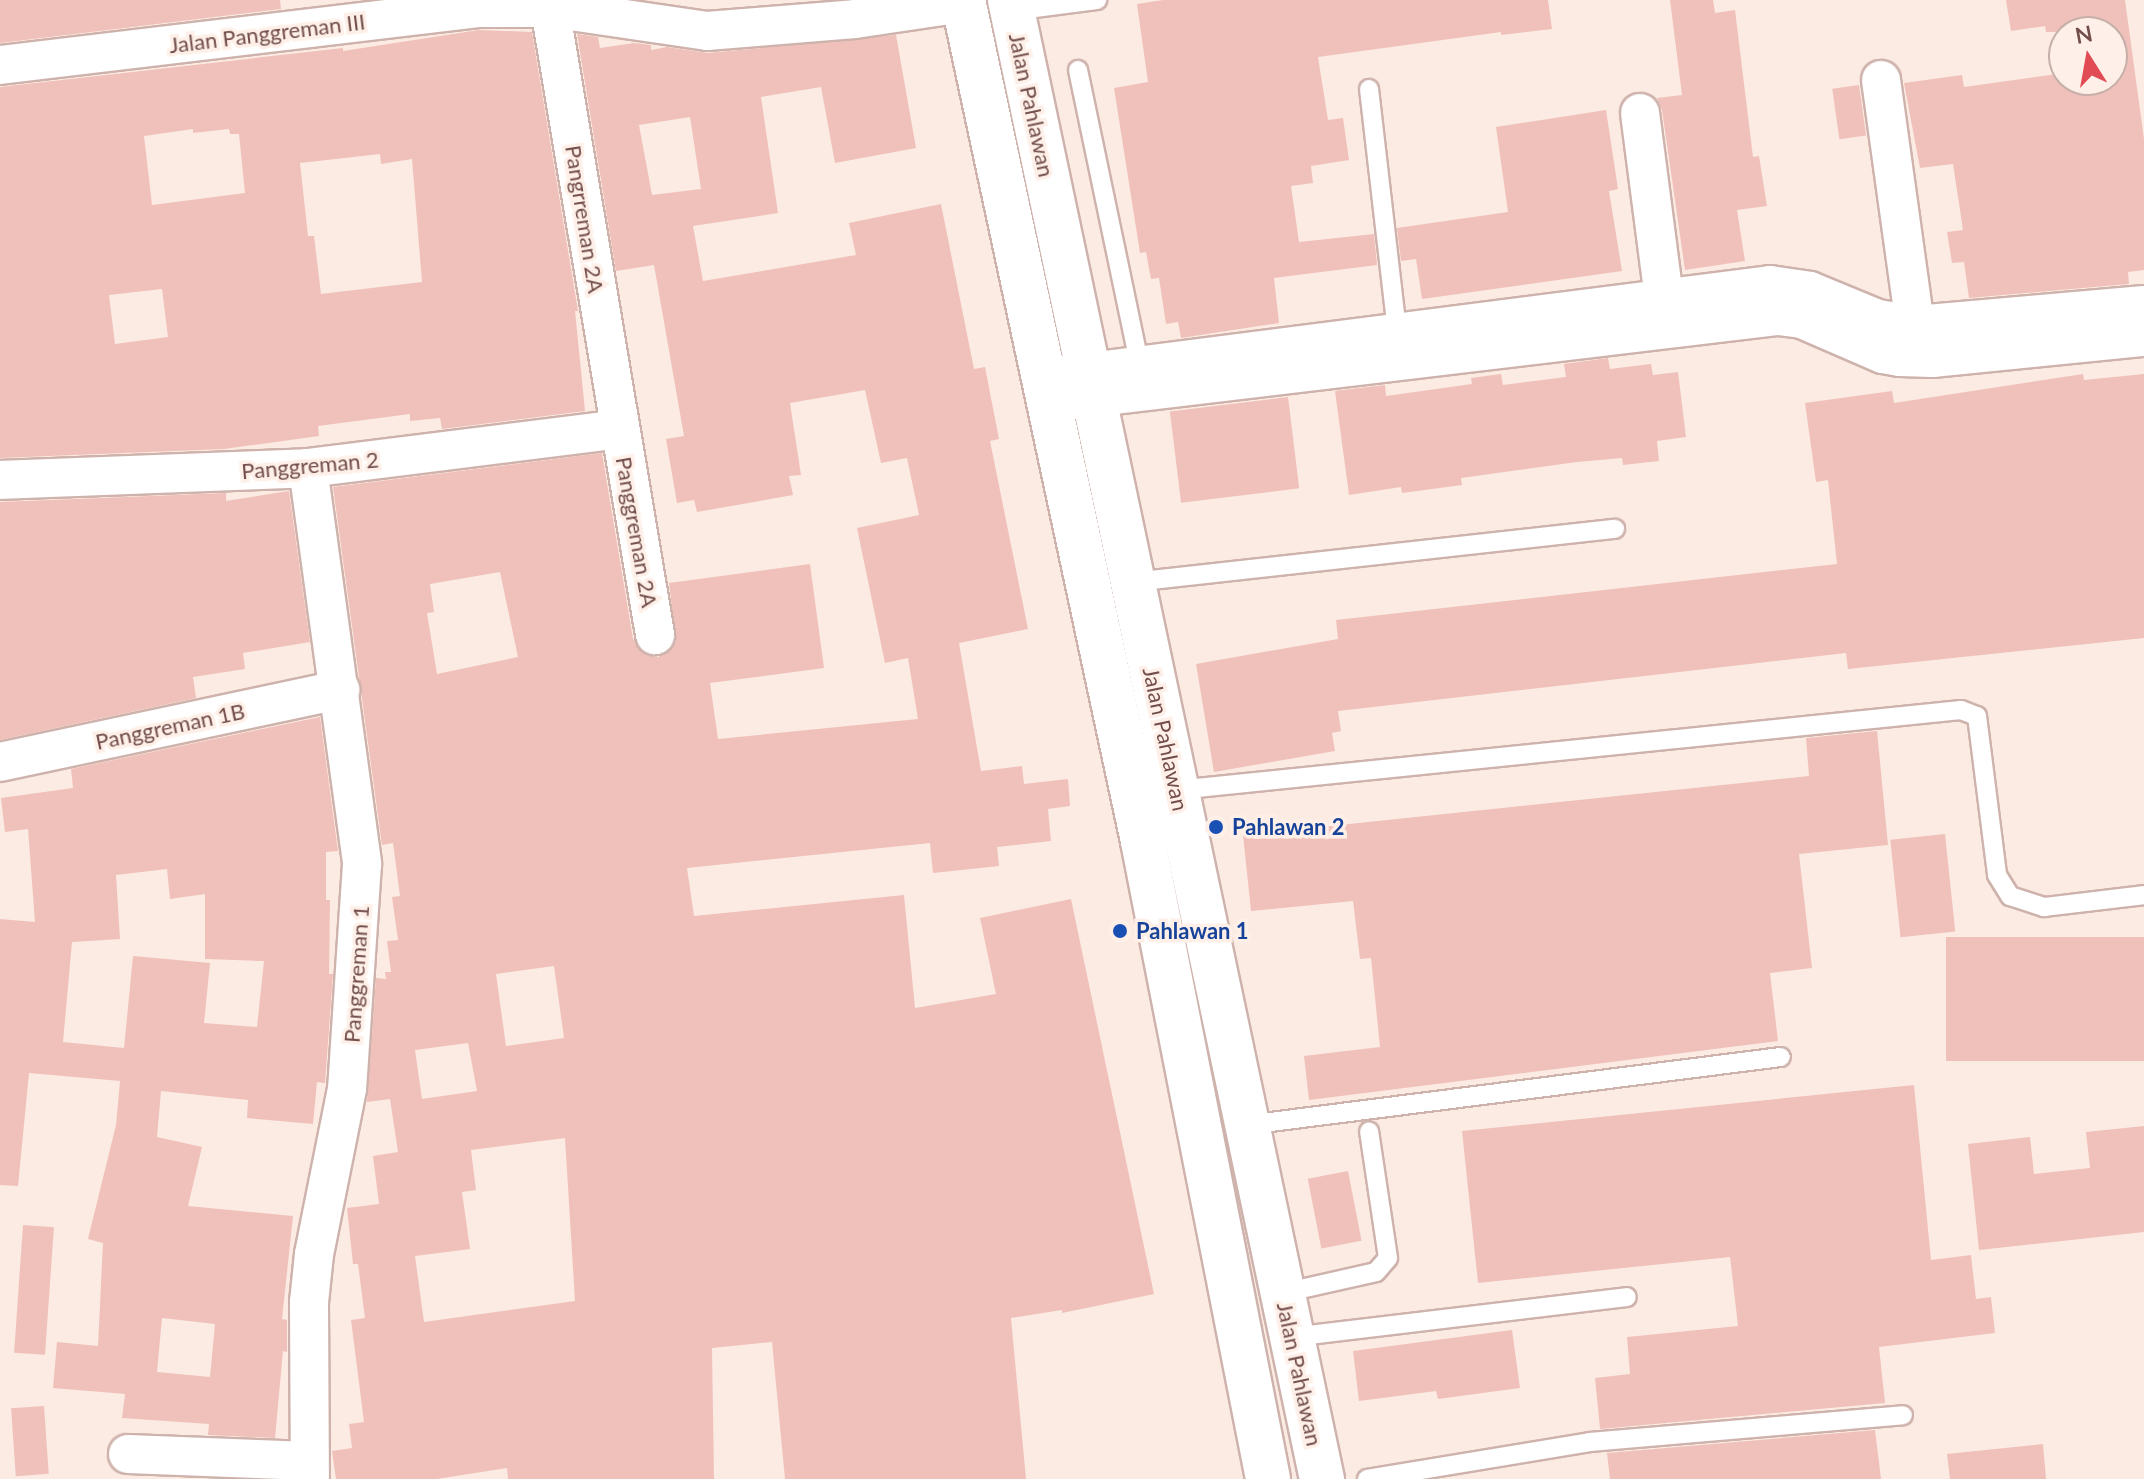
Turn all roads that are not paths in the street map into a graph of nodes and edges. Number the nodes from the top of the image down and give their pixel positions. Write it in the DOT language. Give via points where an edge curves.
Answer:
graph roads {
  1 [pos="1097,0"];
  2 [pos="963,1"];
  3 [pos="1011,6"];
  4 [pos="550,8"];
  5 [pos="0,65"];
  6 [pos="1078,70"];
  7 [pos="1881,80"];
  8 [pos="1369,89"];
  9 [pos="1640,113"];
  10 [pos="1664,297"];
  11 [pos="2144,305"];
  12 [pos="1397,330"];
  13 [pos="2144,337"];
  14 [pos="1918,342"];
  15 [pos="1139,363"];
  16 [pos="1091,383"];
  17 [pos="1046,391"];
  18 [pos="619,429"];
  19 [pos="308,468"];
  20 [pos="0,480"];
  21 [pos="1615,529"];
  22 [pos="1133,582"];
  23 [pos="655,635"];
  24 [pos="340,690"];
  25 [pos="0,762"];
  26 [pos="1177,790"];
  27 [pos="1186,833"];
  28 [pos="1143,841"];
  29 [pos="2144,895"];
  30 [pos="1781,1057"];
  31 [pos="1247,1125"];
  32 [pos="1369,1131"];
  33 [pos="1283,1293"];
  34 [pos="1627,1297"];
  35 [pos="1292,1337"];
  36 [pos="1903,1415"];
  37 [pos="128,1454"];
  38 [pos="310,1470"];
  39 [pos="1268,1479"];
  40 [pos="1322,1479"];
  41 [pos="1367,1479"];
  1 -- 3 [label="lane"];
  2 -- 4 [label="street, Jalan Panggreman III" via="855,19 707,31"];
  2 -- 17 [label="main road, Jalan Pahlawan"];
  3 -- 16 [label="main road, Jalan Pahlawan"];
  4 -- 5 [label="street, Jalan Panggreman III" via="478,8"];
  4 -- 18 [label="street, Pangrreman 2A"];
  6 -- 15 [label="lane"];
  7 -- 14 [label="street"];
  8 -- 12 [label="lane"];
  9 -- 10 [label="street"];
  10 -- 12 [label="street"];
  10 -- 14 [label="street" via="1792,287 1878,319"];
  11 -- 14 [label="street"];
  12 -- 15 [label="street"];
  13 -- 14 [label="street"];
  14 -- 16 [label="street" via="1883,354 1802,319 1778,316"];
  15 -- 16 [label="street"];
  16 -- 17 [label="street"];
  16 -- 22 [label="main road, Jalan Pahlawan"];
  17 -- 28 [label="main road, Jalan Pahlawan"];
  18 -- 19 [label="street, Panggreman 2"];
  18 -- 23 [label="street, Panggreman 2A"];
  19 -- 20 [label="street, Panggreman 2"];
  19 -- 24 [label="street, Panggreman 1"];
  21 -- 22 [label="lane"];
  22 -- 26 [label="main road, Jalan Pahlawan"];
  24 -- 25 [label="street, Panggreman 1B"];
  24 -- 38 [label="street, Panggreman 1" via="362,864 360,923 347,1089 311,1286"];
  26 -- 27 [label="main road, Jalan Pahlawan"];
  26 -- 29 [label="lane" via="1961,710 1977,716 1997,875 2010,896 2044,907"];
  27 -- 28 [label="main road"];
  27 -- 31 [label="main road, Jalan Pahlawan"];
  28 -- 39 [label="main road, Jalan Pahlawan"];
  30 -- 31 [label="lane"];
  31 -- 33 [label="main road, Jalan Pahlawan"];
  32 -- 33 [label="lane" via="1388,1258 1376,1272"];
  33 -- 35 [label="main road, Jalan Pahlawan"];
  34 -- 35 [label="lane"];
  35 -- 40 [label="main road, Jalan Pahlawan"];
  36 -- 41 [label="lane" via="1590,1442"];
  37 -- 38 [label="street"];
}
